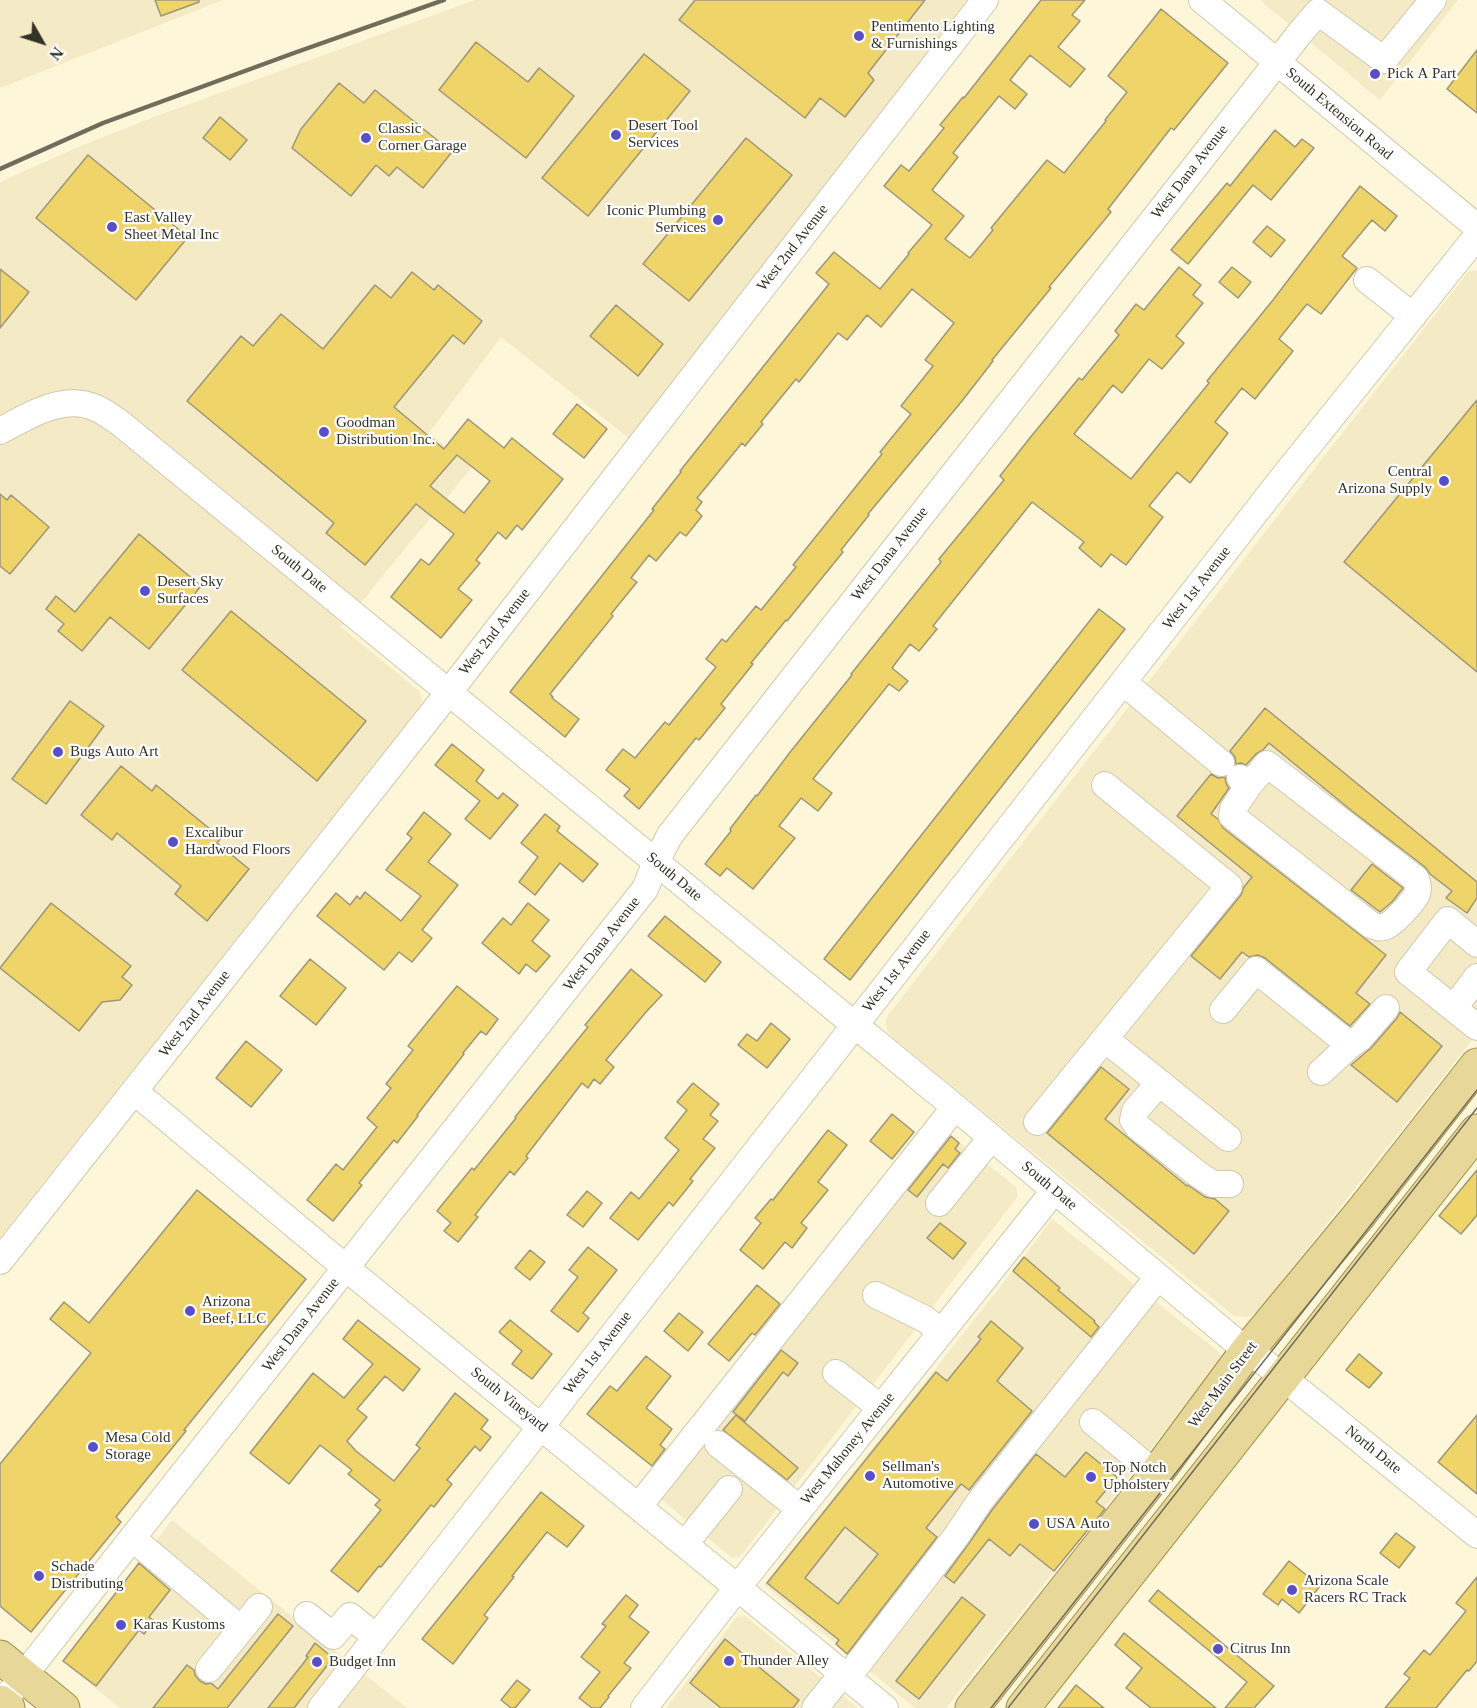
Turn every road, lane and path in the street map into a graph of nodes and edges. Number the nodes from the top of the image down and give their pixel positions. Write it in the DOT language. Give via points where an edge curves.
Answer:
graph roads {
  1 [pos="986,0"];
  2 [pos="1202,0"];
  3 [pos="1433,0"];
  4 [pos="1276,62"];
  5 [pos="1477,227"];
  6 [pos="1477,236"];
  7 [pos="1367,280"];
  8 [pos="1413,316"];
  9 [pos="0,431"];
  10 [pos="1124,682"];
  11 [pos="449,692"];
  12 [pos="1237,775"];
  13 [pos="1105,785"];
  14 [pos="656,862"];
  15 [pos="1477,945"];
  16 [pos="1477,977"];
  17 [pos="1386,1008"];
  18 [pos="1454,1008"];
  19 [pos="1223,1010"];
  20 [pos="855,1026"];
  21 [pos="1477,1027"];
  22 [pos="1105,1039"];
  23 [pos="1350,1045"];
  24 [pos="1477,1065"];
  25 [pos="1321,1072"];
  26 [pos="1159,1083"];
  27 [pos="134,1091"];
  28 [pos="955,1107"];
  29 [pos="1037,1122"];
  30 [pos="1477,1131"];
  31 [pos="991,1138"];
  32 [pos="1228,1138"];
  33 [pos="1230,1184"];
  34 [pos="1054,1191"];
  35 [pos="939,1203"];
  36 [pos="0,1261"];
  37 [pos="346,1268"];
  38 [pos="1158,1277"];
  39 [pos="876,1295"];
  40 [pos="941,1332"];
  41 [pos="1266,1364"];
  42 [pos="836,1373"];
  43 [pos="881,1408"];
  44 [pos="1093,1422"];
  45 [pos="541,1426"];
  46 [pos="718,1444"];
  47 [pos="1156,1474"];
  48 [pos="729,1489"];
  49 [pos="639,1506"];
  50 [pos="800,1509"];
  51 [pos="1477,1535"];
  52 [pos="132,1538"];
  53 [pos="685,1544"];
  54 [pos="737,1588"];
  55 [pos="259,1607"];
  56 [pos="307,1615"];
  57 [pos="241,1629"];
  58 [pos="376,1637"];
  59 [pos="12,1667"];
  60 [pos="209,1669"];
  61 [pos="845,1675"];
  62 [pos="3,1704"];
  63 [pos="63,1708"];
  64 [pos="321,1708"];
  65 [pos="644,1708"];
  66 [pos="815,1708"];
  67 [pos="885,1708"];
  68 [pos="972,1708"];
  69 [pos="1023,1708"];
  1 -- 11 [label="street, West 2nd Avenue"];
  2 -- 4 [label="street, South Extension Road"];
  3 -- 4 [label="street, West Dana Avenue" via="1384,60 1318,12"];
  4 -- 5 [label="street, South Extension Road"];
  4 -- 14 [label="street, West Dana Avenue" via="670,835"];
  6 -- 8 [label="street, West 1st Avenue"];
  7 -- 8 [label="street"];
  8 -- 10 [label="street, West 1st Avenue"];
  9 -- 11 [label="street, South Date" via="34,413 72,403 95,408 120,423"];
  10 -- 12 [label="street"];
  10 -- 20 [label="street, West 1st Avenue"];
  11 -- 14 [label="street, South Date"];
  11 -- 27 [label="street, West 2nd Avenue"];
  12 -- 12 [label="street" via="1267,764 1416,879 1417,893 1386,927 1371,925 1232,816"];
  13 -- 22 [label="street" via="1229,886"];
  14 -- 20 [label="street, South Date"];
  14 -- 37 [label="street, West Dana Avenue" via="645,889"];
  15 -- 18 [label="street" via="1448,920 1408,972"];
  16 -- 18 [label="street"];
  17 -- 23 [label="street"];
  18 -- 21 [label="street"];
  19 -- 23 [label="street" via="1256,970"];
  20 -- 28 [label="street, South Date"];
  20 -- 45 [label="street, West 1st Avenue"];
  22 -- 26 [label="street"];
  22 -- 29 [label="street"];
  23 -- 25 [label="street"];
  24 -- 41 [label="main road, West Main Street" via="1361,1213"];
  26 -- 32 [label="street"];
  26 -- 33 [label="street" via="1135,1111 1133,1120 1199,1175 1213,1184"];
  27 -- 36 [label="street, West 2nd Avenue"];
  27 -- 37 [label="street, South Vineyard"];
  28 -- 31 [label="street, South Date"];
  28 -- 49 [label="street"];
  30 -- 41 [label="main road, West Main Street"];
  31 -- 34 [label="street, South Date"];
  31 -- 35 [label="street"];
  34 -- 38 [label="street, South Date"];
  34 -- 40 [label="street, West Mahoney Avenue"];
  37 -- 45 [label="street, South Vineyard"];
  37 -- 52 [label="street, West Dana Avenue"];
  38 -- 41 [label="street, South Date"];
  38 -- 61 [label="street" via="1124,1335 980,1501"];
  39 -- 40 [label="street" via="925,1319"];
  40 -- 43 [label="street, West Mahoney Avenue"];
  41 -- 47 [label="main road, West Main Street"];
  41 -- 51 [label="street, North Date"];
  41 -- 69 [label="main road, West Main Street"];
  42 -- 43 [label="street"];
  43 -- 50 [label="street, West Mahoney Avenue"];
  44 -- 47 [label="street"];
  45 -- 49 [label="street, South Vineyard"];
  45 -- 58 [label="street, West 1st Avenue"];
  46 -- 50 [label="street"];
  47 -- 68 [label="main road, West Main Street"];
  48 -- 53 [label="street"];
  49 -- 53 [label="street, South Vineyard"];
  50 -- 54 [label="street, West Mahoney Avenue"];
  52 -- 57 [label="street"];
  52 -- 59 [label="street, West Dana Avenue"];
  53 -- 54 [label="street, South Vineyard"];
  54 -- 61 [label="street, South Vineyard"];
  54 -- 65 [label="street, West Mahoney Avenue"];
  55 -- 57 [label="street"];
  56 -- 58 [label="street" via="333,1636 350,1616"];
  57 -- 60 [label="street"];
  58 -- 64 [label="street, West 1st Avenue"];
  59 -- 62 [label="street, West Dana Avenue"];
  59 -- 63 [label="main road"];
  61 -- 66 [label="street"];
  61 -- 67 [label="street, South Vineyard"];
}
